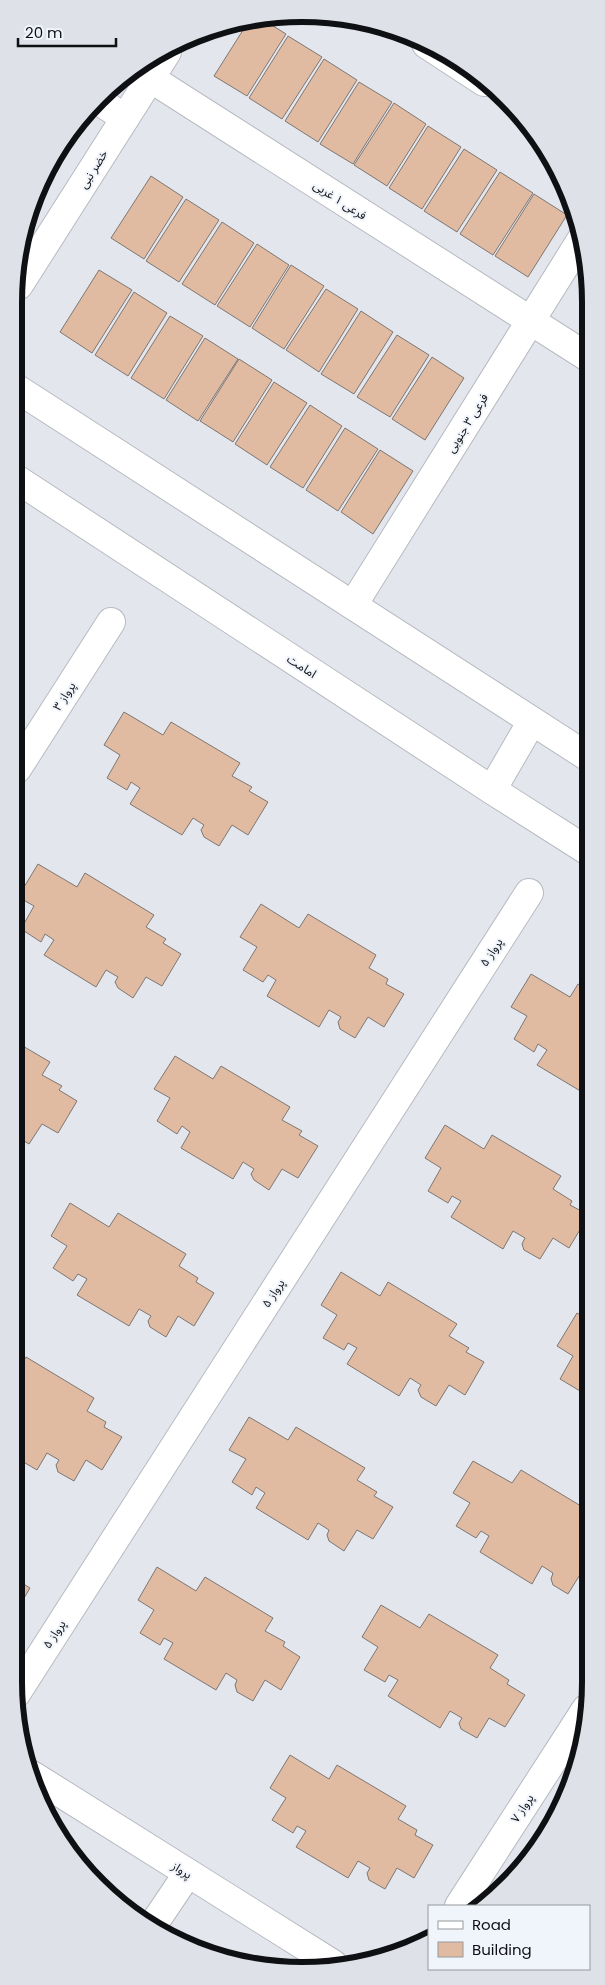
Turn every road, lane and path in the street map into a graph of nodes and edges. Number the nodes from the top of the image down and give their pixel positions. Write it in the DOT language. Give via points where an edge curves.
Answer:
graph roads {
  1 [pos="161,61"];
  2 [pos="150,78"];
  3 [pos="105,105"];
  4 [pos="125,118"];
  5 [pos="577,247"];
  6 [pos="24,278"];
  7 [pos="530,321"];
  8 [pos="582,354"];
  9 [pos="22,392"];
  10 [pos="22,483"];
  11 [pos="353,606"];
  12 [pos="111,622"];
  13 [pos="532,721"];
  14 [pos="582,753"];
  15 [pos="22,761"];
  16 [pos="492,790"];
  17 [pos="582,847"];
  18 [pos="529,893"];
  19 [pos="22,1684"];
  20 [pos="580,1718"];
  21 [pos="40,1780"];
  22 [pos="188,1874"];
  23 [pos="460,1905"];
  24 [pos="156,1921"];
  25 [pos="328,1961"];
  1 -- 2 [label="street, خضر نبی"];
  2 -- 4 [label="street, خضر نبی"];
  2 -- 7 [label="street, فرعی ۱ غربی"];
  3 -- 4 [label="street"];
  4 -- 6 [label="street, خضر نبی"];
  5 -- 7 [label="street, فرعی ۳ جنوبی"];
  7 -- 8 [label="street, فرعی ۱ غربی"];
  7 -- 11 [label="street, فرعی ۳ جنوبی"];
  9 -- 11 [label="street"];
  10 -- 16 [label="street, امامت"];
  11 -- 13 [label="street"];
  12 -- 15 [label="street, پرواز ۳"];
  13 -- 14 [label="street"];
  13 -- 16 [label="street"];
  16 -- 17 [label="street, امامت"];
  18 -- 19 [label="street, پرواز ۵"];
  20 -- 23 [label="street, پرواز ۷"];
  21 -- 22 [label="street, پرواز"];
  22 -- 24 [label="street"];
  22 -- 25 [label="street, پرواز"];
}
